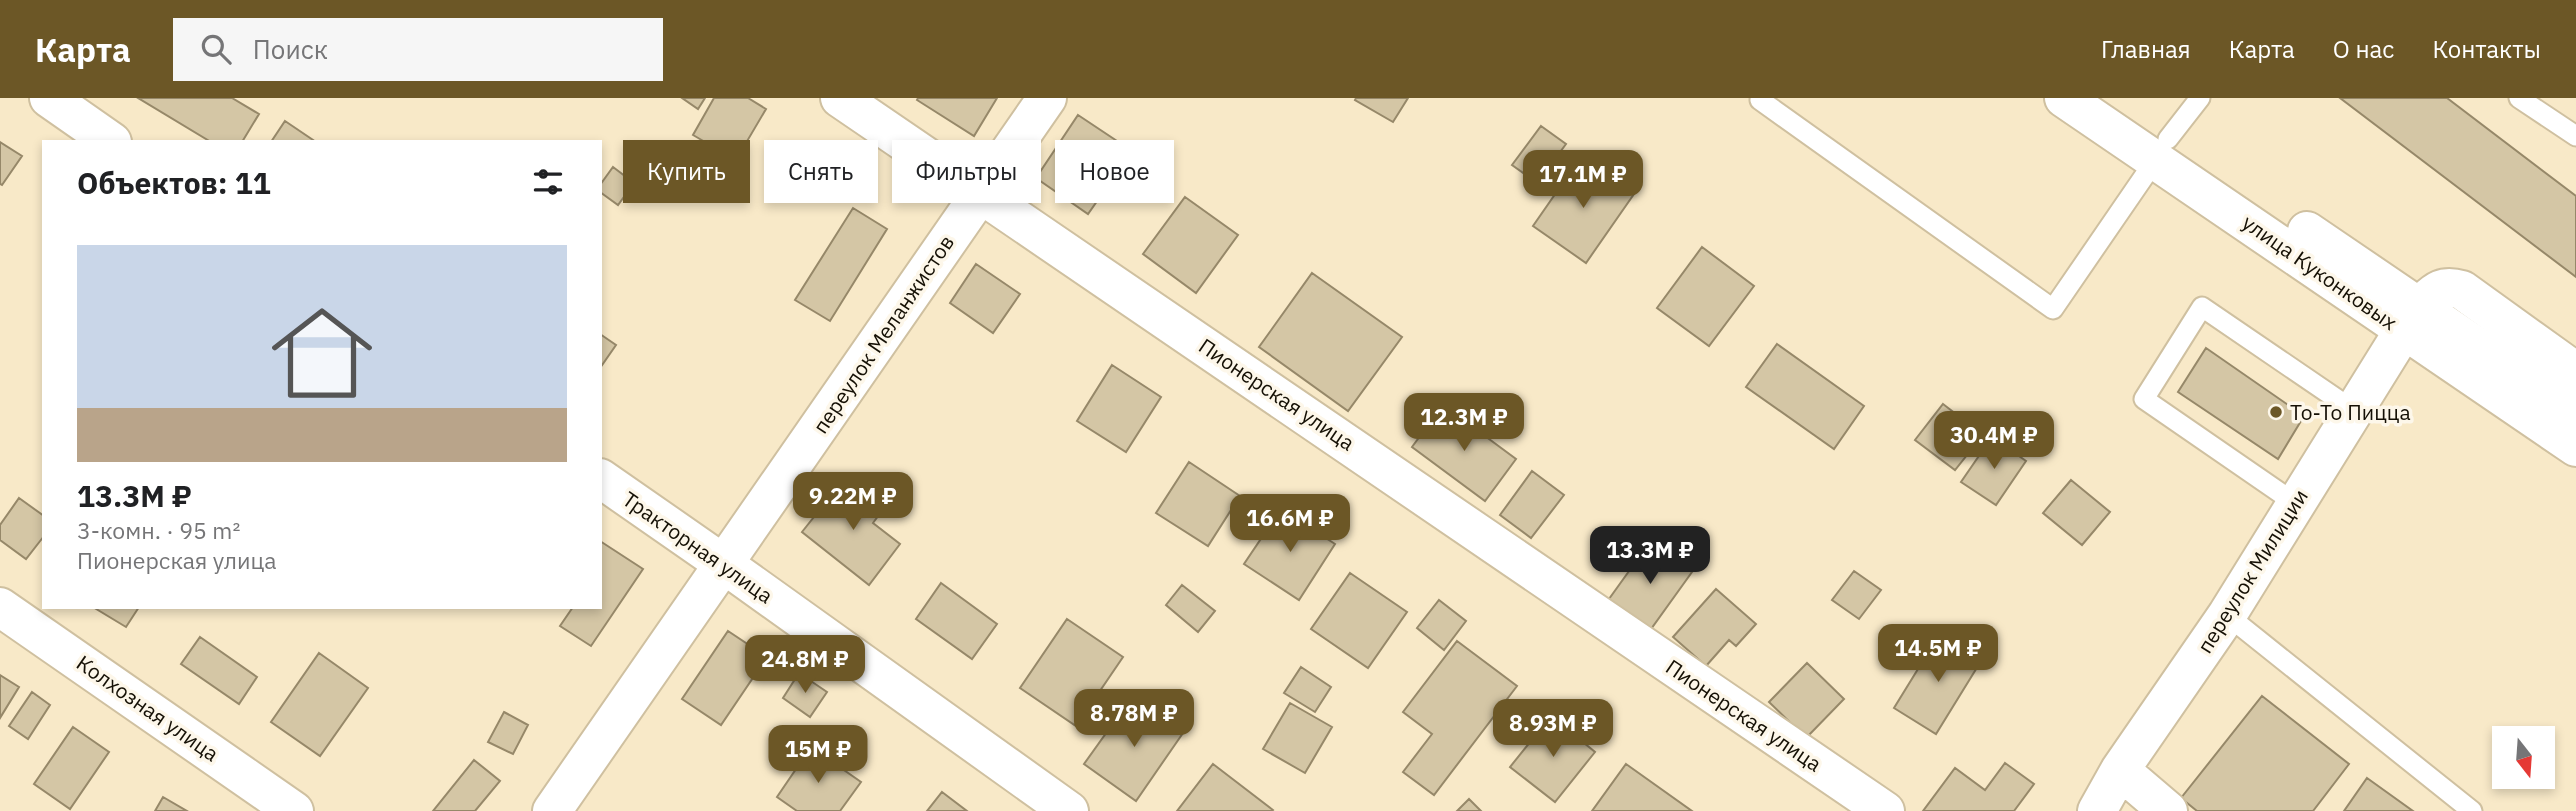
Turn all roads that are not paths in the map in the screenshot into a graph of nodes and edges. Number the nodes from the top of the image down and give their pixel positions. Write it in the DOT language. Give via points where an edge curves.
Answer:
graph roads {
  1 [pos="49,98"];
  2 [pos="840,98"];
  3 [pos="1047,98"];
  4 [pos="2064,98"];
  5 [pos="2107,98"];
  6 [pos="2200,98"];
  7 [pos="2519,98"];
  8 [pos="1760,100"];
  9 [pos="2576,136"];
  10 [pos="109,140"];
  11 [pos="903,140"];
  12 [pos="1017,140"];
  13 [pos="2162,149"];
  14 [pos="972,203"];
  15 [pos="996,203"];
  16 [pos="2412,318"];
  17 [pos="2576,372"];
  18 [pos="2353,410"];
  19 [pos="2576,414"];
  20 [pos="2576,447"];
  21 [pos="602,479"];
  22 [pos="2295,503"];
  23 [pos="725,565"];
  24 [pos="0,607"];
  25 [pos="2227,615"];
  26 [pos="2120,770"];
  27 [pos="295,811"];
  28 [pos="552,811"];
  29 [pos="1069,811"];
  30 [pos="1885,811"];
  31 [pos="2097,811"];
  32 [pos="2168,811"];
  33 [pos="2472,811"];
  1 -- 10 [label="street"];
  2 -- 11 [label="street, Пионерская улица"];
  3 -- 12 [label="street, переулок Меланжистов"];
  4 -- 13 [label="street, улица Куконковых"];
  5 -- 13 [label="street, улица Куконковых"];
  6 -- 13 [label="lane"];
  7 -- 9 [label="lane"];
  8 -- 13 [label="lane" via="2053,309"];
  13 -- 16 [label="street, улица Куконковых"];
  14 -- 23 [label="street, переулок Меланжистов"];
  15 -- 30 [label="street, Пионерская улица"];
  16 -- 17 [label="street" via="2437,290 2462,290"];
  16 -- 18 [label="street, переулок Милиции"];
  16 -- 19 [label="street, улица Куконковых"];
  16 -- 20 [label="street, улица Куконковых"];
  18 -- 22 [label="street, переулок Милиции"];
  18 -- 22 [label="lane" via="2202,307 2144,399"];
  21 -- 23 [label="street, Тракторная улица"];
  22 -- 25 [label="street, переулок Милиции"];
  23 -- 28 [label="street, переулок Меланжистов"];
  23 -- 29 [label="street, Тракторная улица"];
  24 -- 27 [label="street, Колхозная улица"];
  25 -- 26 [label="street, переулок Милиции"];
  25 -- 33 [label="lane"];
  26 -- 31 [label="street, переулок Милиции"];
  26 -- 32 [label="street"];
}
